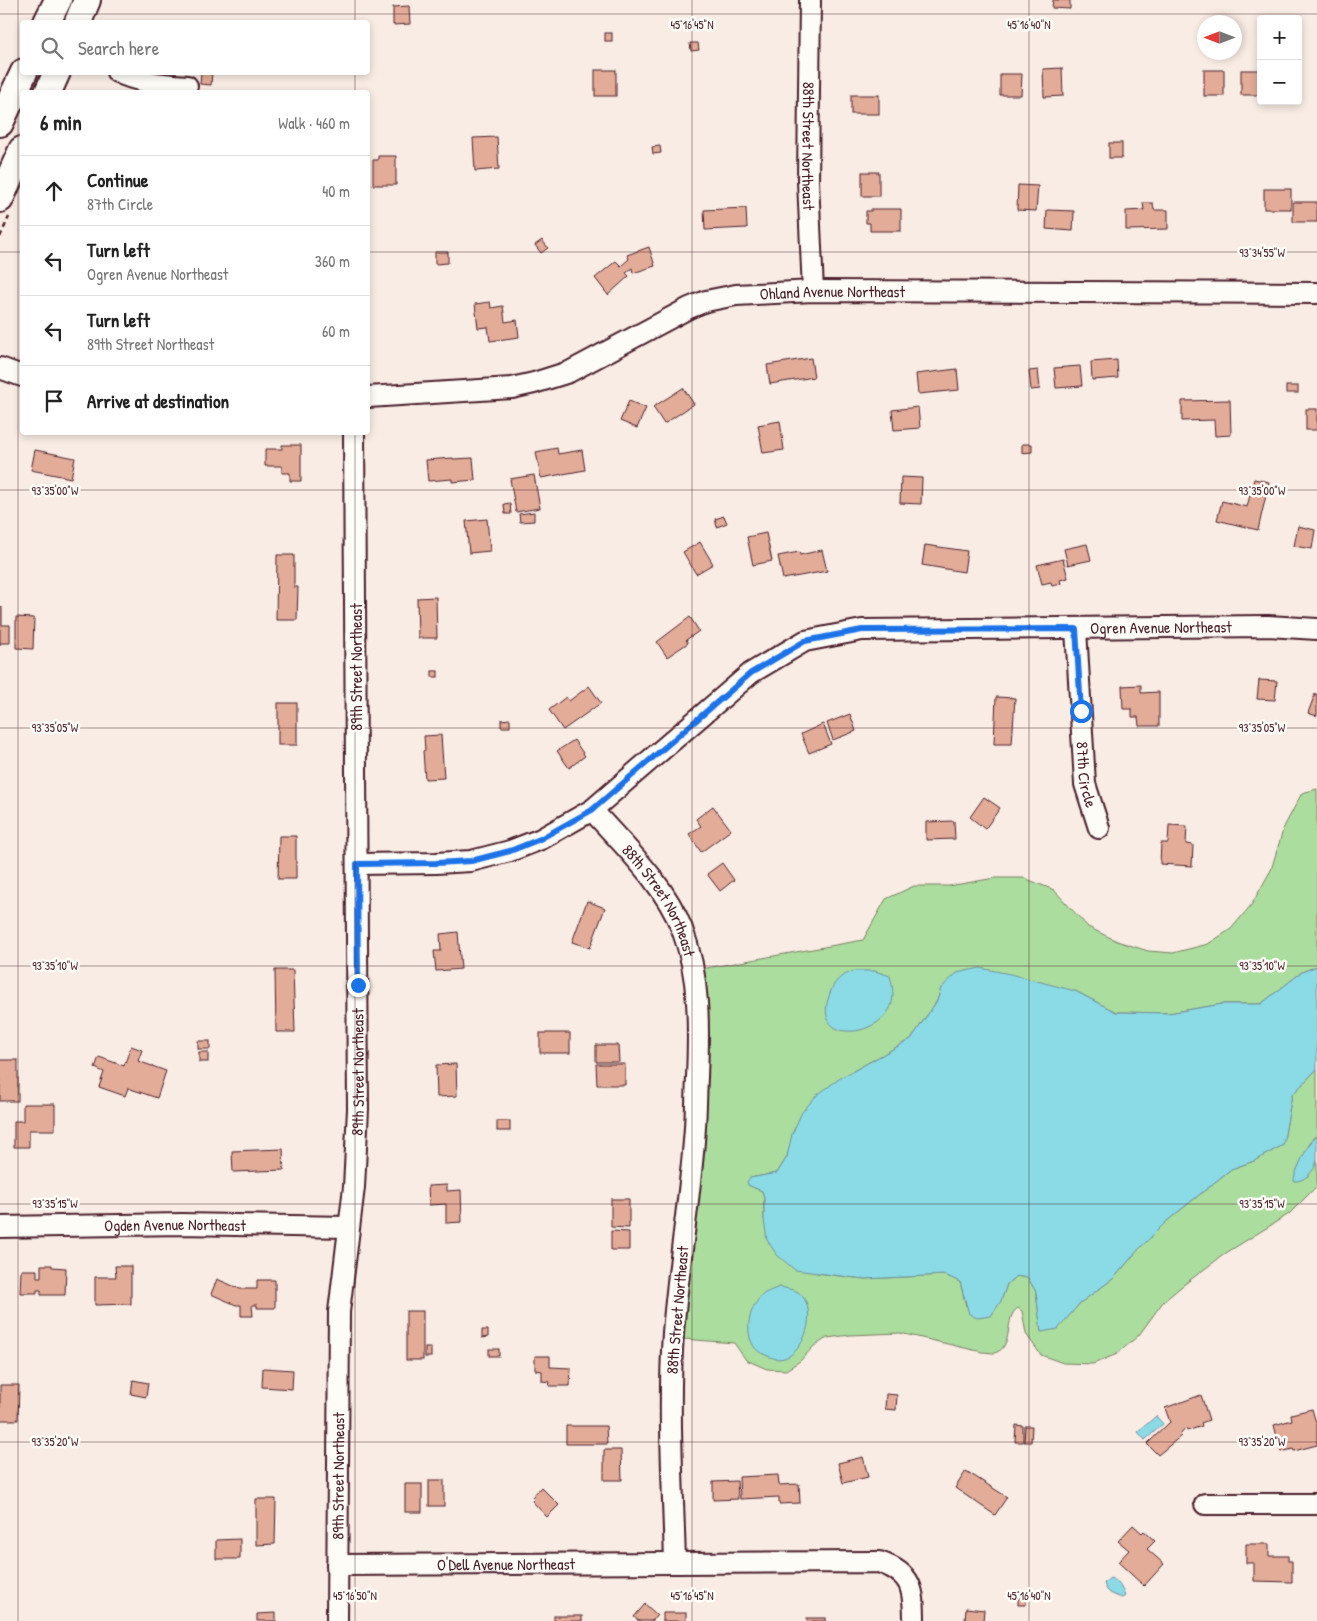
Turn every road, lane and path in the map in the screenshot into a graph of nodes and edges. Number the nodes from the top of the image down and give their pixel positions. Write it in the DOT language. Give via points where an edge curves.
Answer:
graph roads {
  1 [pos="58,0"];
  2 [pos="87,0"];
  3 [pos="810,0"];
  4 [pos="48,20"];
  5 [pos="79,20"];
  6 [pos="23,75"];
  7 [pos="56,75"];
  8 [pos="123,75"];
  9 [pos="187,86"];
  10 [pos="49,90"];
  11 [pos="0,123"];
  12 [pos="20,154"];
  13 [pos="0,199"];
  14 [pos="812,291"];
  15 [pos="1317,293"];
  16 [pos="0,368"];
  17 [pos="20,375"];
  18 [pos="370,397"];
  19 [pos="354,435"];
  20 [pos="1076,629"];
  21 [pos="1317,629"];
  22 [pos="592,810"];
  23 [pos="1099,828"];
  24 [pos="357,864"];
  25 [pos="0,1227"];
  26 [pos="349,1228"];
  27 [pos="1205,1504"];
  28 [pos="1317,1504"];
  29 [pos="675,1562"];
  30 [pos="338,1565"];
  31 [pos="338,1621"];
  32 [pos="914,1621"];
  1 -- 4 [label="main road"];
  2 -- 5 [label="main road"];
  3 -- 14 [label="street, 88th Street Northeast" via="808,182"];
  6 -- 11 [label="main road"];
  7 -- 10 [label="main road"];
  8 -- 9 [label="street" via="130,79"];
  12 -- 13 [label="main road"];
  14 -- 15 [label="street, Ohland Avenue Northeast"];
  14 -- 18 [label="street, Ohland Avenue Northeast" via="736,295 706,301 569,372 539,382 512,388"];
  16 -- 17 [label="street"];
  19 -- 24 [label="street, 89th Street Northeast"];
  20 -- 21 [label="street, Ogren Avenue Northeast" via="1268,626"];
  20 -- 22 [label="street, Ogren Avenue Northeast" via="862,630 805,641 751,673"];
  20 -- 23 [label="street, 87th Circle" via="1085,784"];
  22 -- 24 [label="street, Ogren Avenue Northeast" via="540,839 471,861"];
  22 -- 29 [label="street, 88th Street Northeast" via="649,874 669,903 692,957 696,986 698,1053 694,1140 671,1374"];
  24 -- 26 [label="street, 89th Street Northeast" via="358,1109"];
  25 -- 26 [label="street, Ogden Avenue Northeast" via="182,1224"];
  26 -- 30 [label="street, 89th Street Northeast" via="339,1312"];
  27 -- 28 [label="street"];
  29 -- 30 [label="street, O'Dell Avenue Northeast"];
  29 -- 32 [label="street" via="878,1562 894,1568 908,1580 914,1595"];
  30 -- 31 [label="street, 89th Street Northeast"];
}
